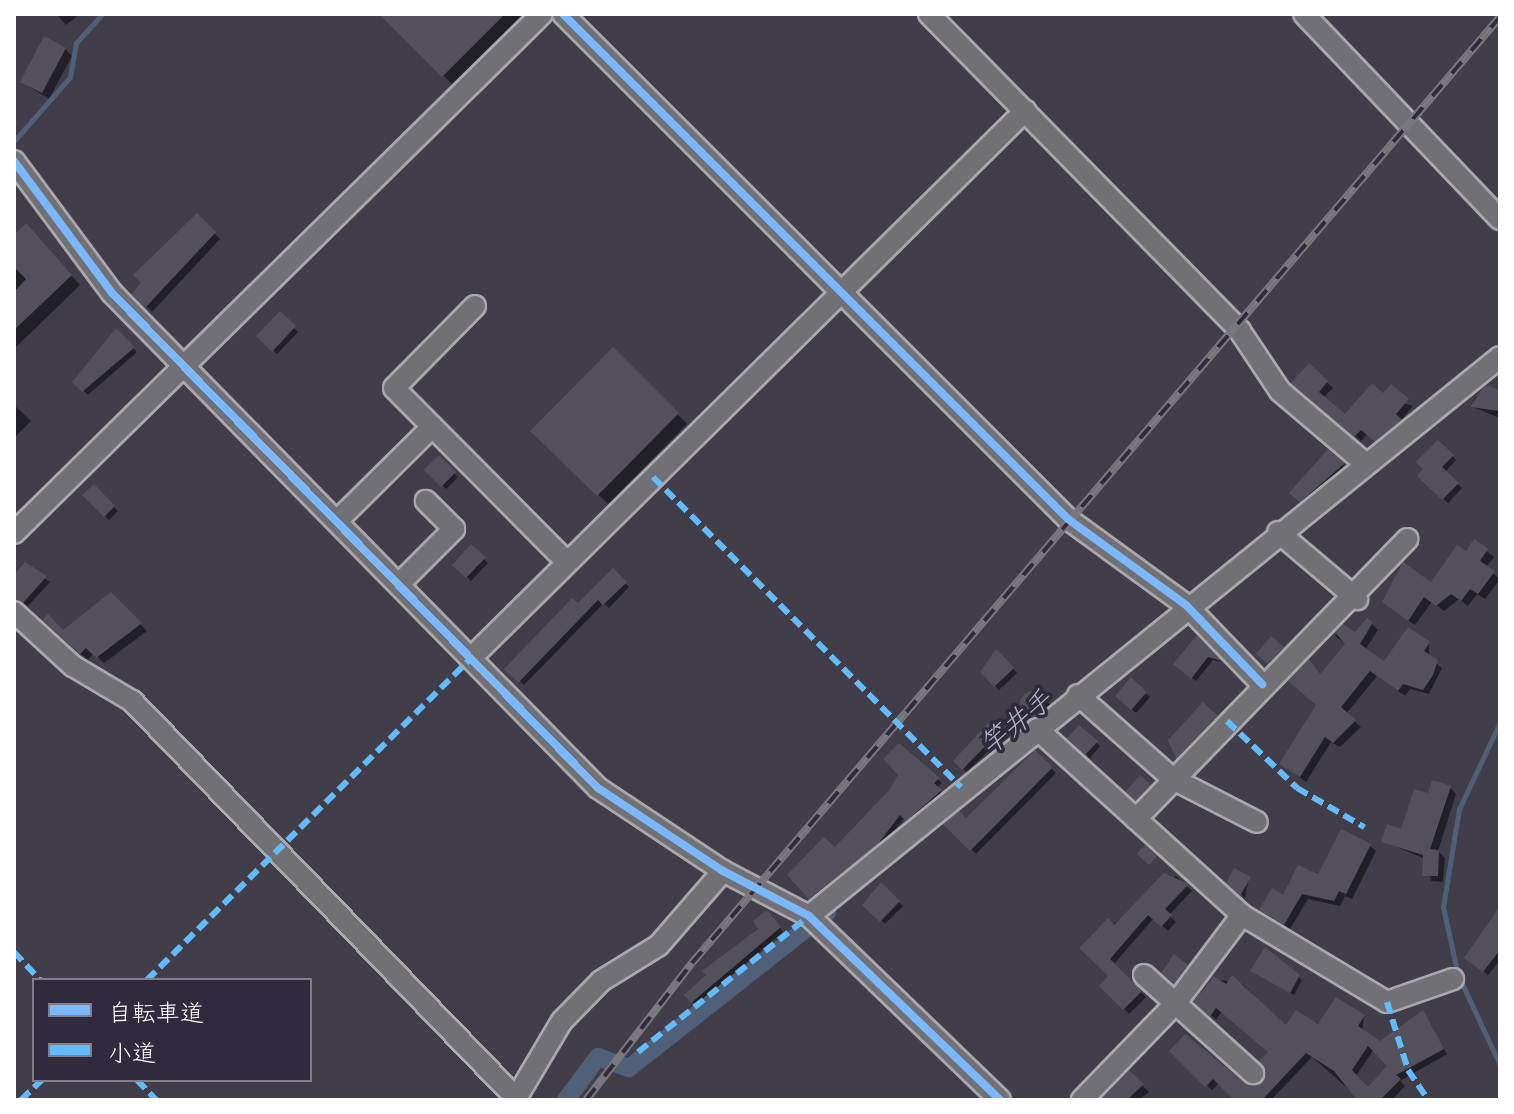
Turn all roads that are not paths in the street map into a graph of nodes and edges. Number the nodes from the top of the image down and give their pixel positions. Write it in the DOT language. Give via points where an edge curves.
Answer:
graph roads {
  1 [pos="542,14"];
  2 [pos="563,14"];
  3 [pos="929,14"];
  4 [pos="1304,14"];
  5 [pos="1025,111"];
  6 [pos="14,161"];
  7 [pos="1500,219"];
  8 [pos="839,290"];
  9 [pos="475,306"];
  10 [pos="1500,357"];
  11 [pos="182,364"];
  12 [pos="432,427"];
  13 [pos="1365,463"];
  14 [pos="426,501"];
  15 [pos="337,521"];
  16 [pos="1278,532"];
  17 [pos="14,533"];
  18 [pos="1407,539"];
  19 [pos="567,562"];
  20 [pos="399,584"];
  21 [pos="1357,599"];
  22 [pos="1186,605"];
  23 [pos="14,612"];
  24 [pos="471,658"];
  25 [pos="1262,684"];
  26 [pos="1078,695"];
  27 [pos="1037,729"];
  28 [pos="1173,779"];
  29 [pos="1136,819"];
  30 [pos="1257,822"];
  31 [pos="723,871"];
  32 [pos="1242,915"];
  33 [pos="809,916"];
  34 [pos="1144,975"];
  35 [pos="1453,979"];
  36 [pos="1175,1004"];
  37 [pos="1253,1073"];
  38 [pos="515,1099"];
  39 [pos="1000,1100"];
  40 [pos="1082,1100"];
  1 -- 11 [label="street"];
  2 -- 8 [label="street"];
  3 -- 5 [label="street"];
  4 -- 7 [label="street"];
  5 -- 8 [label="street"];
  5 -- 13 [label="street" via="1240,331 1280,391"];
  6 -- 11 [label="street" via="112,293"];
  8 -- 19 [label="street"];
  8 -- 22 [label="street" via="1068,519"];
  9 -- 12 [label="street" via="394,388"];
  10 -- 13 [label="street"];
  11 -- 15 [label="street"];
  11 -- 17 [label="street"];
  12 -- 15 [label="street"];
  12 -- 19 [label="street"];
  13 -- 16 [label="street"];
  14 -- 20 [label="street" via="454,529"];
  15 -- 20 [label="street"];
  16 -- 21 [label="street"];
  16 -- 22 [label="street"];
  18 -- 21 [label="street"];
  19 -- 24 [label="street"];
  20 -- 24 [label="street"];
  21 -- 25 [label="street"];
  22 -- 25 [label="street"];
  22 -- 26 [label="street"];
  23 -- 38 [label="street" via="73,666 132,701"];
  24 -- 31 [label="street" via="598,788"];
  25 -- 28 [label="street"];
  26 -- 27 [label="street"];
  26 -- 28 [label="street"];
  27 -- 29 [label="street"];
  27 -- 33 [label="street"];
  28 -- 29 [label="street"];
  28 -- 30 [label="street"];
  29 -- 32 [label="street"];
  31 -- 33 [label="street"];
  31 -- 38 [label="street" via="659,945 601,981 562,1021"];
  32 -- 35 [label="street" via="1387,1002"];
  32 -- 36 [label="street"];
  33 -- 39 [label="street"];
  34 -- 36 [label="street"];
  36 -- 37 [label="street"];
  36 -- 40 [label="street"];
}
